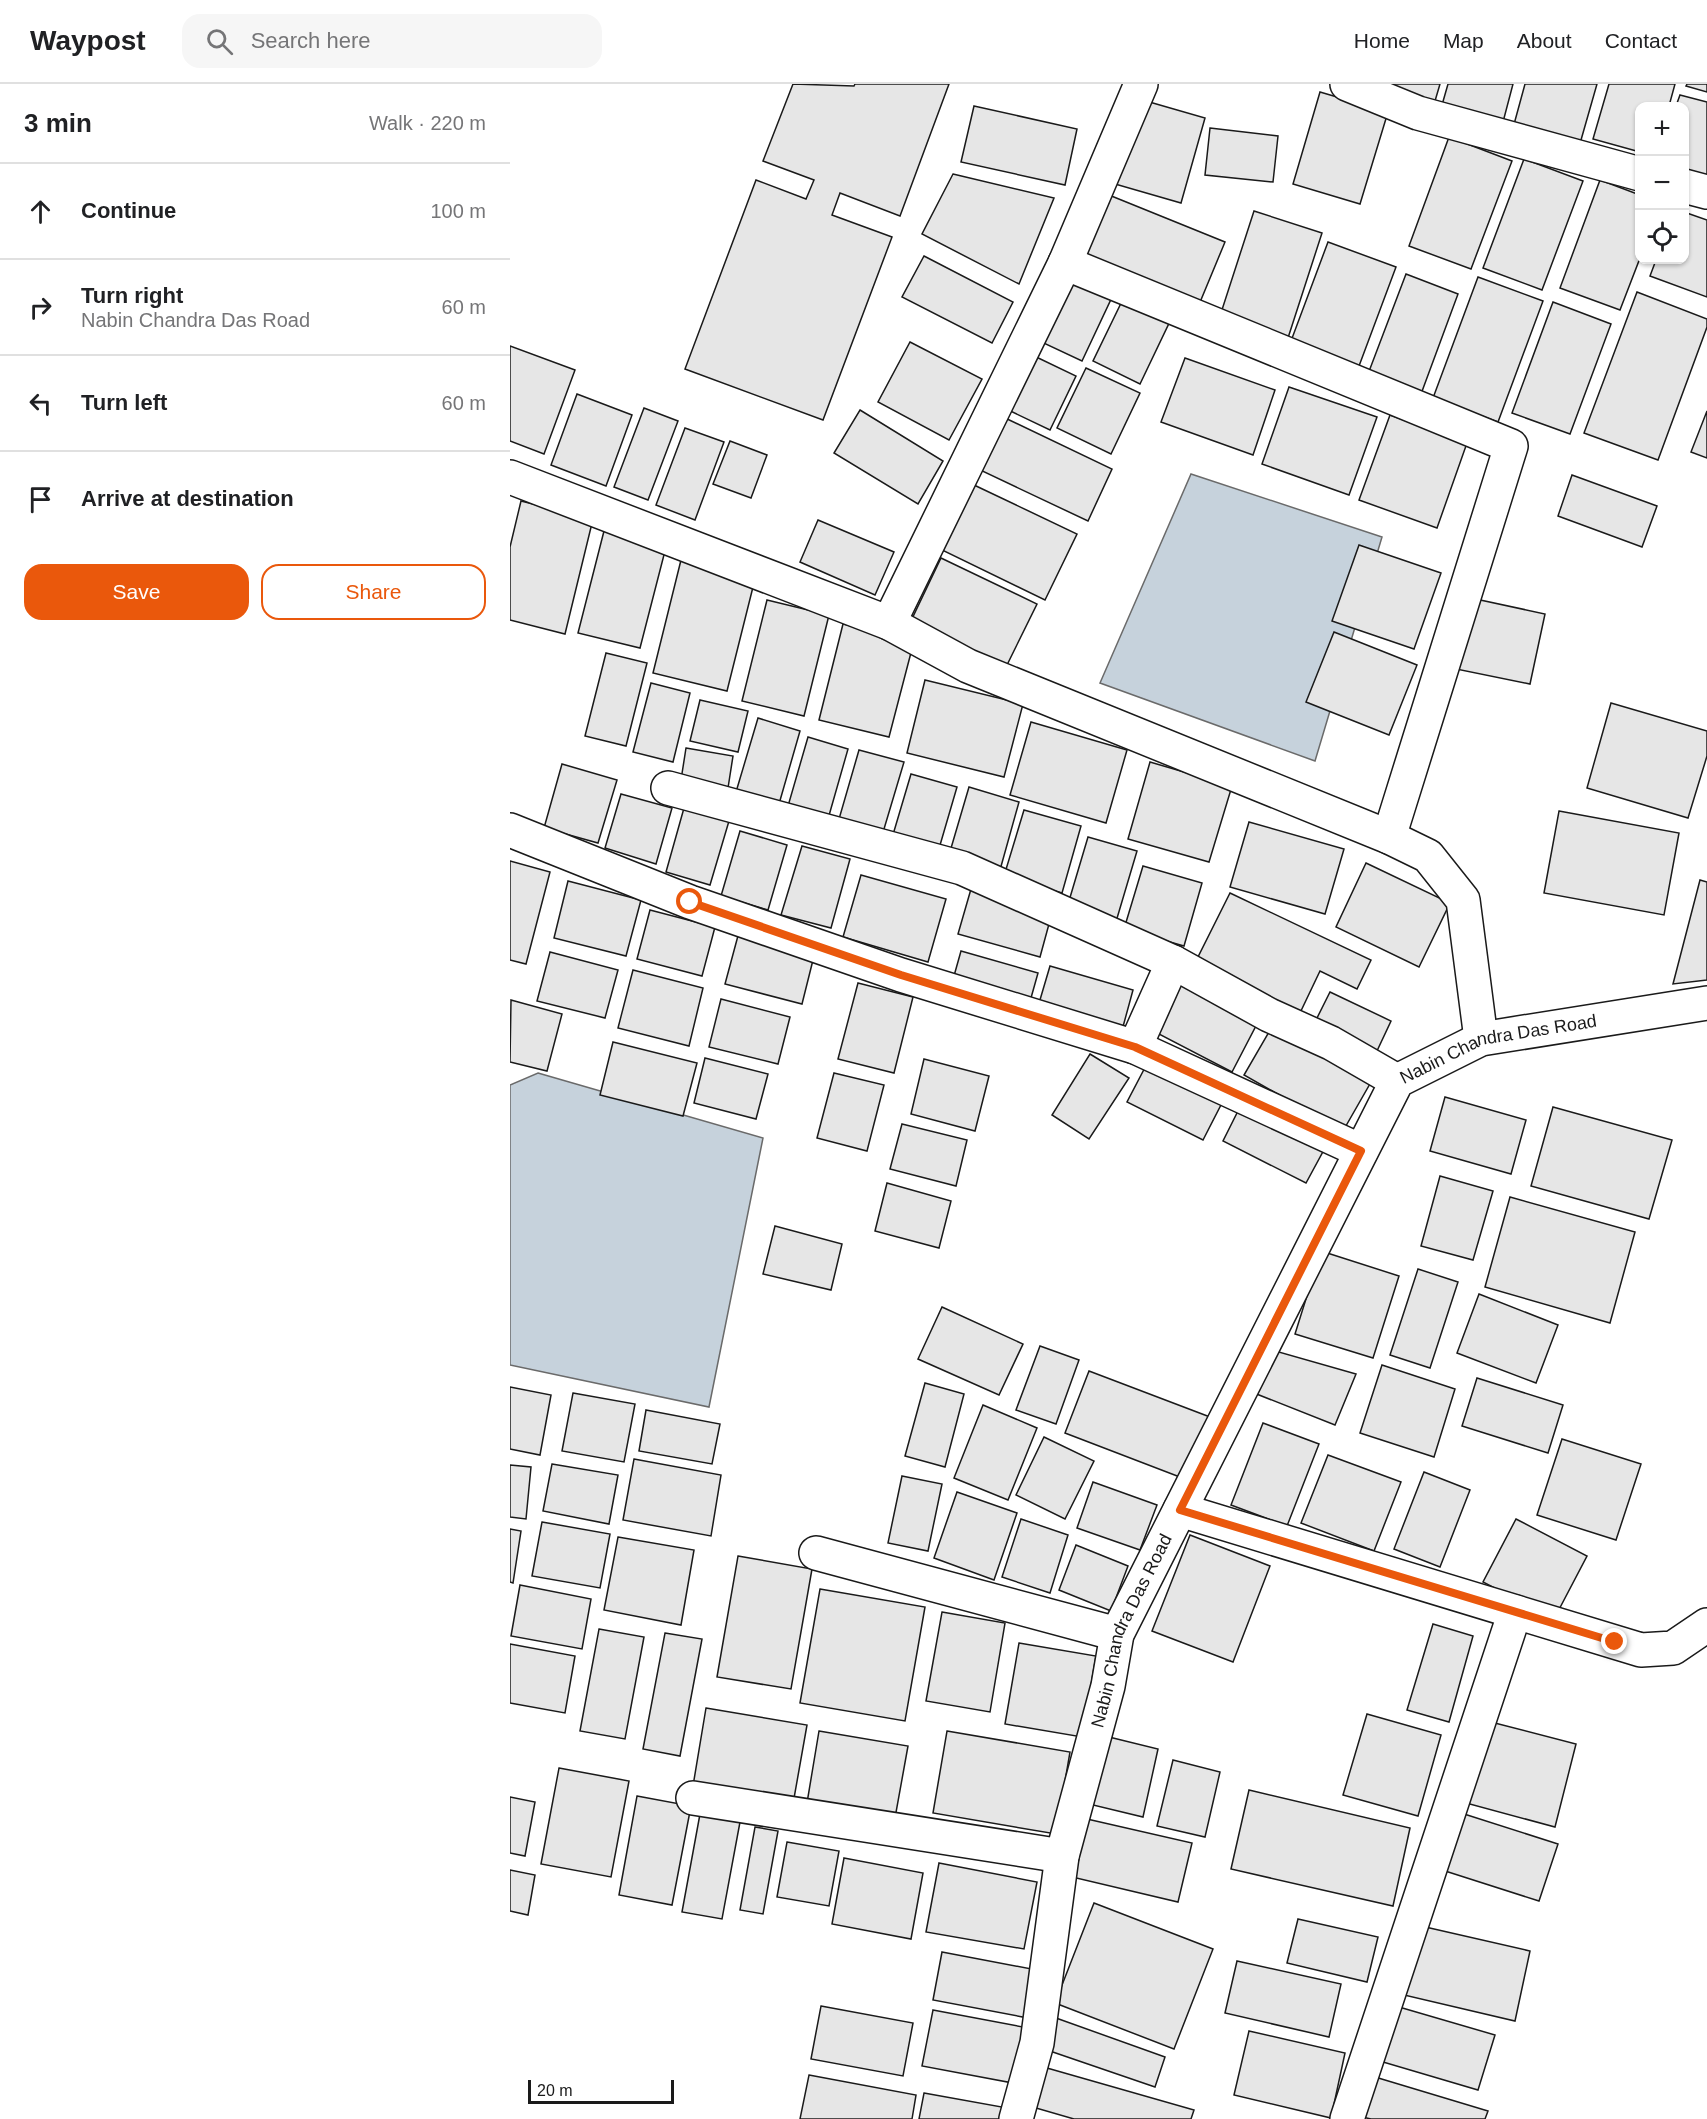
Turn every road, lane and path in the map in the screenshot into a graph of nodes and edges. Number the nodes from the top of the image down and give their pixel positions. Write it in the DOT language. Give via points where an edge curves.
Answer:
graph roads {
  1 [pos="1141,84"];
  2 [pos="1347,84"];
  3 [pos="1635,173"];
  4 [pos="1689,187"];
  5 [pos="1707,192"];
  6 [pos="1065,263"];
  7 [pos="510,477"];
  8 [pos="889,623"];
  9 [pos="668,788"];
  10 [pos="510,830"];
  11 [pos="1389,837"];
  12 [pos="1173,962"];
  13 [pos="1707,1003"];
  14 [pos="1481,1039"];
  15 [pos="1135,1047"];
  16 [pos="1397,1081"];
  17 [pos="1361,1151"];
  18 [pos="1180,1510"];
  19 [pos="816,1553"];
  20 [pos="1515,1612"];
  21 [pos="1707,1625"];
  22 [pos="1117,1634"];
  23 [pos="693,1798"];
  24 [pos="1062,1856"];
  25 [pos="1016,2119"];
  26 [pos="1347,2119"];
  1 -- 6 [label="street"];
  2 -- 3 [label="street" via="1418,113"];
  4 -- 5 [label="street"];
  6 -- 8 [label="street"];
  6 -- 11 [label="street" via="1511,446"];
  7 -- 8 [label="street"];
  8 -- 11 [label="street" via="968,666"];
  9 -- 12 [label="street" via="962,868"];
  10 -- 15 [label="street" via="690,902 878,968"];
  11 -- 14 [label="street" via="1428,856 1463,900"];
  12 -- 15 [label="street"];
  12 -- 16 [label="street"];
  13 -- 14 [label="street, Nabin Chandra Das Road"];
  14 -- 16 [label="street, Nabin Chandra Das Road"];
  15 -- 17 [label="street"];
  16 -- 17 [label="street, Nabin Chandra Das Road"];
  17 -- 18 [label="street, Nabin Chandra Das Road"];
  18 -- 20 [label="street"];
  18 -- 22 [label="street, Nabin Chandra Das Road"];
  19 -- 22 [label="street"];
  20 -- 21 [label="street" via="1641,1650 1673,1648"];
  20 -- 26 [label="street"];
  22 -- 24 [label="street, Nabin Chandra Das Road"];
  23 -- 24 [label="street"];
  24 -- 25 [label="street, Nabin Chandra Das Road" via="1037,2043"];
}
